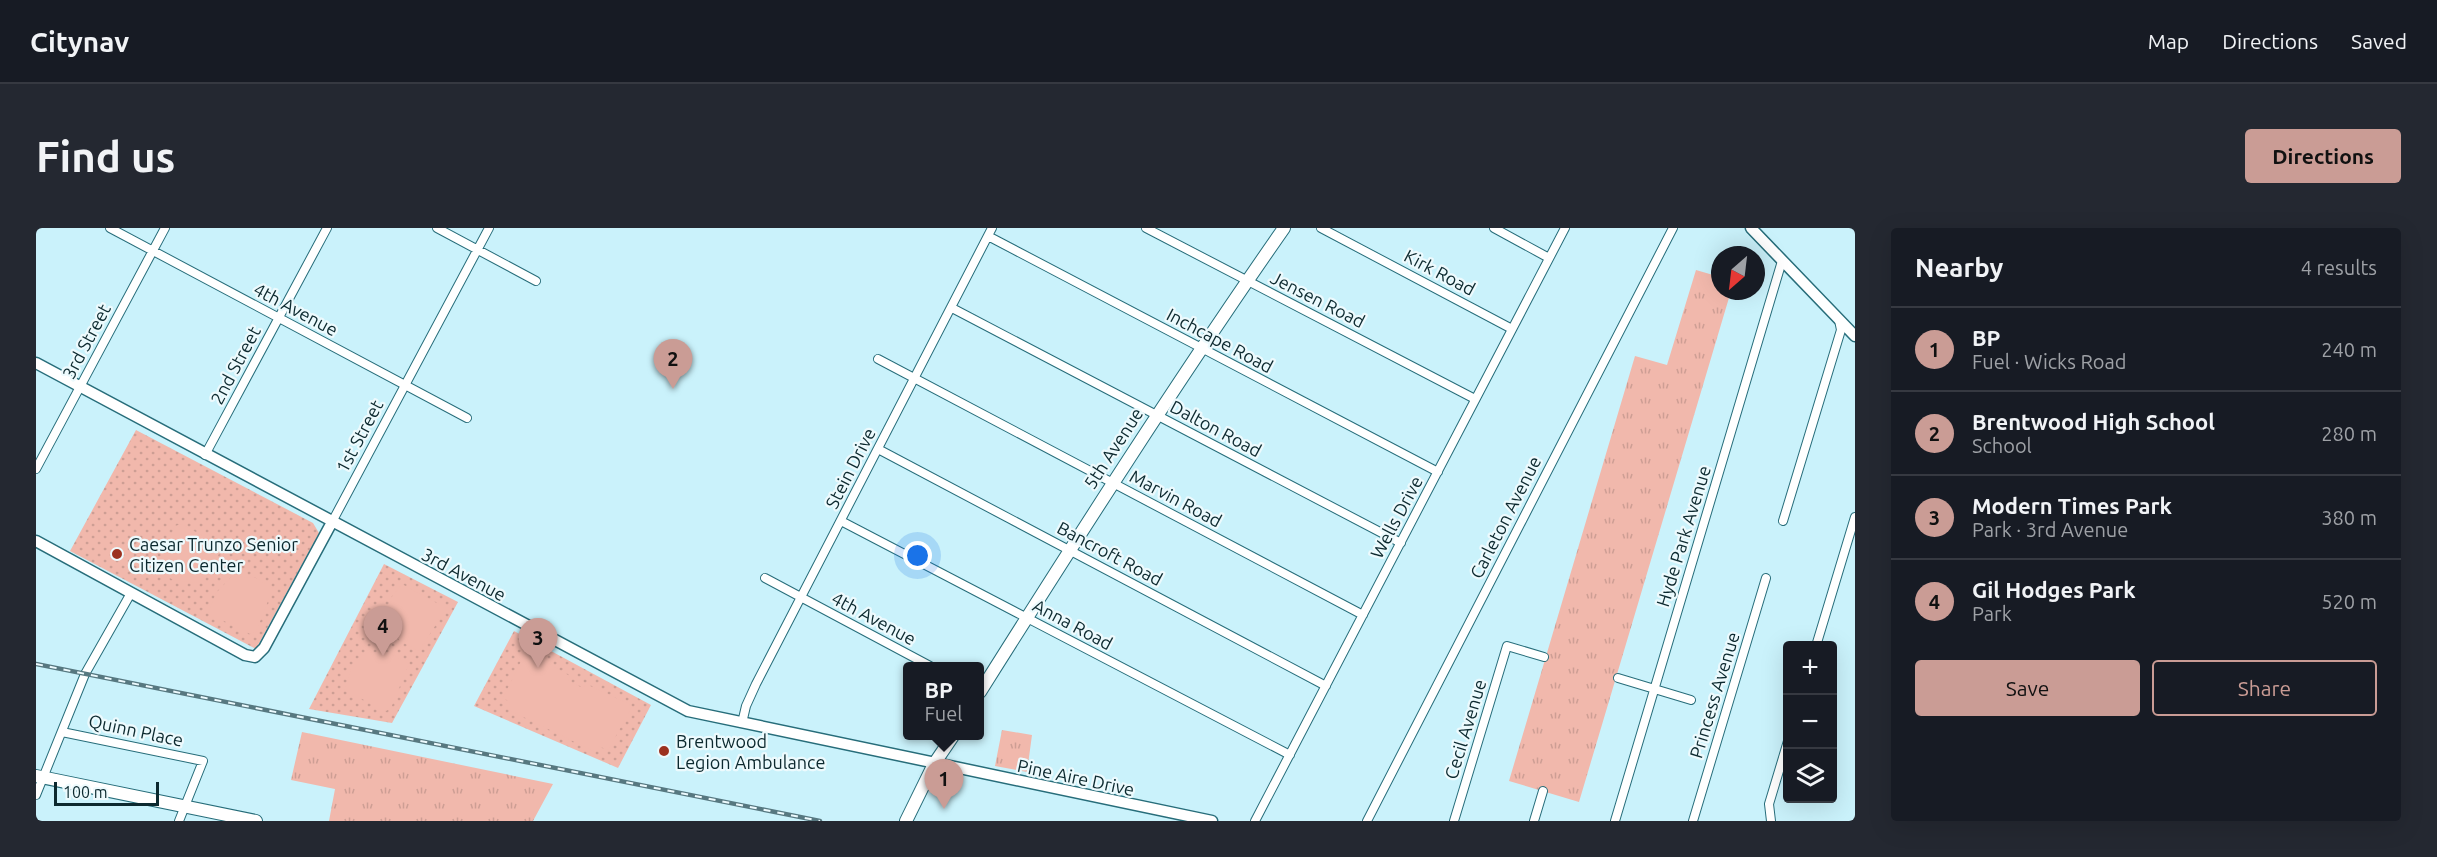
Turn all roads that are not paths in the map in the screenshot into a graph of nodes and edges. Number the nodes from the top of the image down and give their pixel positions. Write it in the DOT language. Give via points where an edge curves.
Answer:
graph roads {
  1 [pos="110,228"];
  2 [pos="165,228"];
  3 [pos="327,228"];
  4 [pos="437,228"];
  5 [pos="489,228"];
  6 [pos="1146,228"];
  7 [pos="1284,228"];
  8 [pos="1321,228"];
  9 [pos="1494,228"];
  10 [pos="1565,228"];
  11 [pos="1672,228"];
  12 [pos="1751,228"];
  13 [pos="990,232"];
  14 [pos="477,250"];
  15 [pos="153,251"];
  16 [pos="1549,258"];
  17 [pos="1782,261"];
  18 [pos="536,281"];
  19 [pos="1247,281"];
  20 [pos="952,308"];
  21 [pos="279,318"];
  22 [pos="1839,320"];
  23 [pos="1512,329"];
  24 [pos="1855,336"];
  25 [pos="1201,348"];
  26 [pos="878,359"];
  27 [pos="36,363"];
  28 [pos="915,378"];
  29 [pos="404,385"];
  30 [pos="81,388"];
  31 [pos="1475,399"];
  32 [pos="1156,415"];
  33 [pos="467,418"];
  34 [pos="878,449"];
  35 [pos="205,455"];
  36 [pos="36,469"];
  37 [pos="1438,472"];
  38 [pos="1112,483"];
  39 [pos="1855,517"];
  40 [pos="841,521"];
  41 [pos="1784,521"];
  42 [pos="332,522"];
  43 [pos="36,541"];
  44 [pos="1401,543"];
  45 [pos="1068,550"];
  46 [pos="765,578"];
  47 [pos="1766,578"];
  48 [pos="130,593"];
  49 [pos="802,597"];
  50 [pos="1363,615"];
  51 [pos="1026,618"];
  52 [pos="1817,641"];
  53 [pos="1544,657"];
  54 [pos="923,662"];
  55 [pos="1618,678"];
  56 [pos="984,686"];
  57 [pos="1326,686"];
  58 [pos="1655,689"];
  59 [pos="1691,700"];
  60 [pos="742,723"];
  61 [pos="62,732"];
  62 [pos="950,740"];
  63 [pos="1786,749"];
  64 [pos="1290,756"];
  65 [pos="934,764"];
  66 [pos="40,776"];
  67 [pos="1544,791"];
  68 [pos="36,795"];
  69 [pos="185,806"];
  70 [pos="179,821"];
  71 [pos="256,821"];
  72 [pos="906,821"];
  73 [pos="1212,821"];
  74 [pos="1255,821"];
  75 [pos="1367,821"];
  76 [pos="1454,821"];
  77 [pos="1534,821"];
  78 [pos="1615,821"];
  79 [pos="1693,821"];
  80 [pos="1771,821"];
  1 -- 15 [label="street, 4th Avenue"];
  2 -- 15 [label="street, 3rd Street"];
  3 -- 21 [label="street, 2nd Street"];
  4 -- 14 [label="street"];
  5 -- 14 [label="street, 1st Street"];
  6 -- 19 [label="street, Jensen Road"];
  7 -- 19 [label="main road, 5th Avenue"];
  8 -- 23 [label="street, Kirk Road"];
  9 -- 16 [label="street"];
  10 -- 16 [label="street, Wells Drive"];
  11 -- 75 [label="street, Carleton Avenue"];
  12 -- 17 [label="street"];
  13 -- 20 [label="street, Stein Drive"];
  13 -- 25 [label="street, Inchcape Road"];
  14 -- 18 [label="street"];
  14 -- 29 [label="street, 1st Street"];
  15 -- 21 [label="street, 4th Avenue"];
  15 -- 30 [label="street, 3rd Street"];
  16 -- 23 [label="street, Wells Drive"];
  17 -- 22 [label="street"];
  17 -- 58 [label="street, Hyde Park Avenue"];
  19 -- 25 [label="main road, 5th Avenue"];
  19 -- 31 [label="street, Jensen Road"];
  20 -- 28 [label="street, Stein Drive"];
  20 -- 32 [label="street, Dalton Road"];
  21 -- 29 [label="street, 4th Avenue"];
  21 -- 35 [label="street, 2nd Street"];
  22 -- 24 [label="street"];
  22 -- 41 [label="street" via="1841,330"];
  23 -- 31 [label="street, Wells Drive"];
  25 -- 32 [label="main road, 5th Avenue"];
  25 -- 37 [label="street, Inchcape Road"];
  26 -- 28 [label="street, Marvin Road"];
  27 -- 30 [label="street, 3rd Avenue"];
  28 -- 34 [label="street, Stein Drive"];
  28 -- 38 [label="street, Marvin Road"];
  29 -- 33 [label="street, 4th Avenue"];
  29 -- 42 [label="street, 1st Street"];
  30 -- 35 [label="street, 3rd Avenue"];
  30 -- 36 [label="street, 3rd Street"];
  31 -- 37 [label="street, Wells Drive"];
  32 -- 38 [label="main road, 5th Avenue"];
  32 -- 44 [label="street, Dalton Road"];
  34 -- 40 [label="street, Stein Drive"];
  34 -- 45 [label="street, Bancroft Road"];
  35 -- 42 [label="street, 3rd Avenue"];
  37 -- 44 [label="street, Wells Drive"];
  38 -- 45 [label="main road, 5th Avenue"];
  38 -- 50 [label="street, Marvin Road"];
  39 -- 52 [label="street"];
  40 -- 49 [label="street, Stein Drive"];
  40 -- 51 [label="street, Anna Road"];
  42 -- 48 [label="street, 1st Street" via="264,648 255,657"];
  42 -- 60 [label="street, 3rd Avenue" via="688,711"];
  43 -- 48 [label="street"];
  44 -- 50 [label="street, Wells Drive"];
  45 -- 51 [label="main road, 5th Avenue"];
  45 -- 57 [label="street, Bancroft Road"];
  46 -- 49 [label="street, 4th Avenue"];
  47 -- 79 [label="street, Princess Avenue"];
  48 -- 61 [label="street" via="86,674"];
  49 -- 54 [label="street, 4th Avenue"];
  49 -- 60 [label="street, Stein Drive" via="756,684"];
  50 -- 57 [label="street, Wells Drive"];
  51 -- 56 [label="main road, 5th Avenue"];
  51 -- 64 [label="street, Anna Road"];
  53 -- 76 [label="street, Cecil Avenue" via="1507,646"];
  55 -- 58 [label="street"];
  57 -- 64 [label="street, Wells Drive"];
  58 -- 59 [label="street"];
  58 -- 78 [label="street, Hyde Park Avenue"];
  60 -- 65 [label="street, 3rd Avenue"];
  61 -- 66 [label="street"];
  61 -- 69 [label="street, Quinn Place" via="203,761"];
  62 -- 65 [label="main road"];
  63 -- 80 [label="street" via="1769,804"];
  64 -- 74 [label="street, Wells Drive"];
  65 -- 72 [label="main road"];
  65 -- 73 [label="street, Pine Aire Drive"];
  66 -- 68 [label="street"];
  66 -- 69 [label="main road"];
  67 -- 77 [label="street"];
  69 -- 70 [label="street"];
  69 -- 71 [label="main road"];
}
